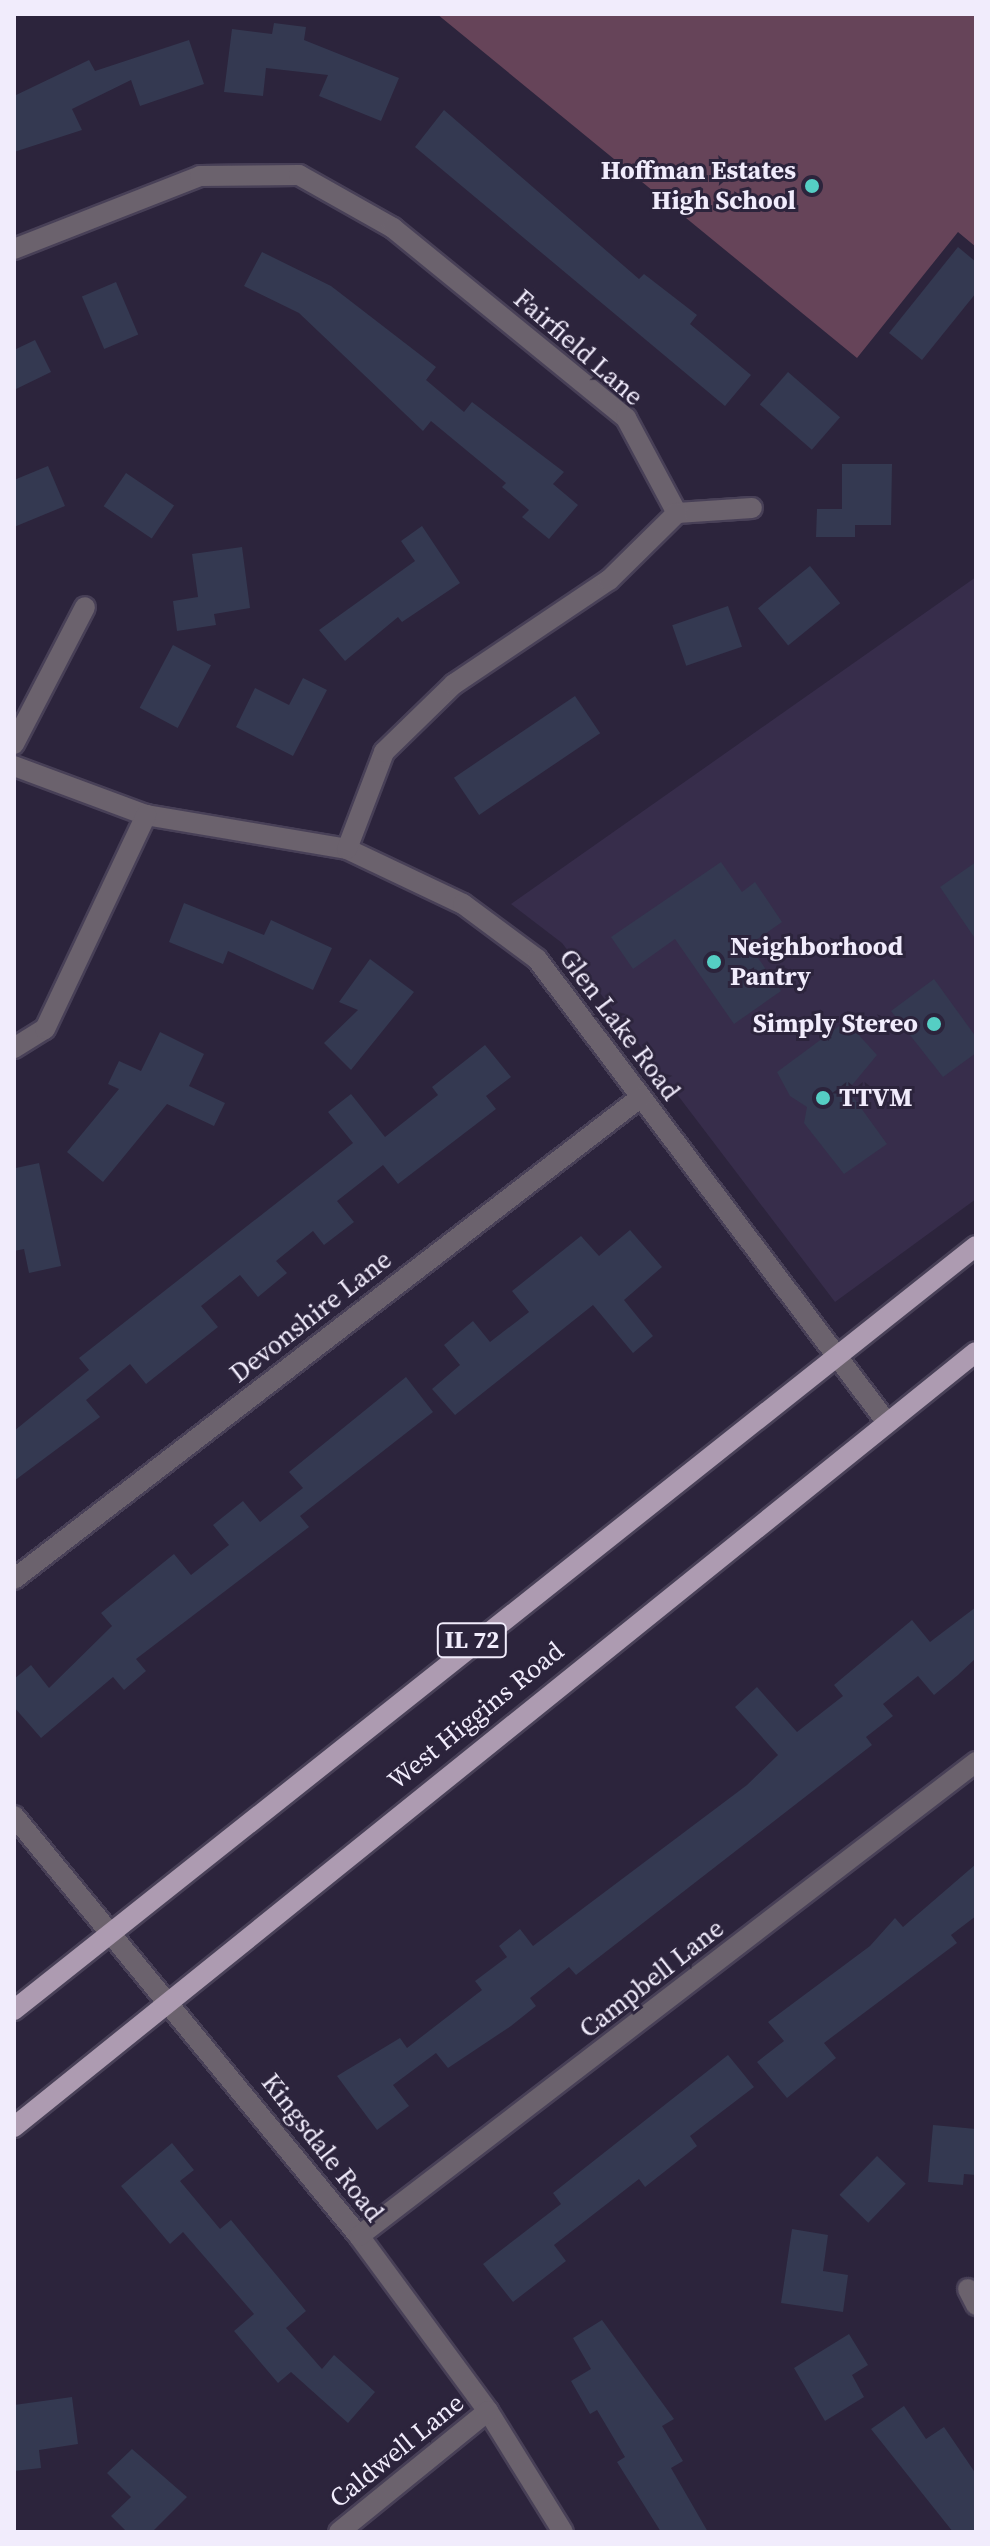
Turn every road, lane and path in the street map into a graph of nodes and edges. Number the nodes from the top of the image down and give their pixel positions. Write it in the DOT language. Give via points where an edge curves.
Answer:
graph roads {
  1 [pos="14,249"];
  2 [pos="752,508"];
  3 [pos="677,513"];
  4 [pos="85,607"];
  5 [pos="14,744"];
  6 [pos="14,766"];
  7 [pos="146,815"];
  8 [pos="347,849"];
  9 [pos="14,1048"];
  10 [pos="641,1097"];
  11 [pos="976,1246"];
  12 [pos="833,1352"];
  13 [pos="976,1352"];
  14 [pos="885,1420"];
  15 [pos="14,1579"];
  16 [pos="976,1762"];
  17 [pos="14,1816"];
  18 [pos="110,1928"];
  19 [pos="168,1997"];
  20 [pos="14,2010"];
  21 [pos="14,2127"];
  22 [pos="359,2236"];
  23 [pos="488,2411"];
  24 [pos="339,2532"];
  25 [pos="563,2532"];
  1 -- 3 [label="street, Fairfield Lane" via="200,176 299,175 393,228 626,418"];
  2 -- 3 [label="street"];
  3 -- 8 [label="street" via="609,580 454,684 384,752"];
  4 -- 5 [label="street"];
  6 -- 7 [label="street, Glen Lake Road"];
  7 -- 8 [label="street, Glen Lake Road"];
  7 -- 9 [label="street" via="45,1029"];
  8 -- 10 [label="street, Glen Lake Road" via="463,904 537,959"];
  10 -- 12 [label="street, Glen Lake Road"];
  10 -- 15 [label="street, Devonshire Lane"];
  11 -- 12 [label="main road, IL 72"];
  12 -- 14 [label="street, Glen Lake Road"];
  12 -- 18 [label="main road, IL 72"];
  13 -- 14 [label="main road, West Higgins Road"];
  14 -- 19 [label="main road, West Higgins Road"];
  16 -- 22 [label="street, Campbell Lane"];
  17 -- 18 [label="street, Kingsdale Road"];
  18 -- 19 [label="street, Kingsdale Road"];
  18 -- 20 [label="main road, IL 72"];
  19 -- 21 [label="main road, West Higgins Road"];
  19 -- 22 [label="street, Kingsdale Road"];
  22 -- 23 [label="street, Kingsdale Road"];
  23 -- 24 [label="street, Caldwell Lane"];
  23 -- 25 [label="street, Kingsdale Road"];
}
